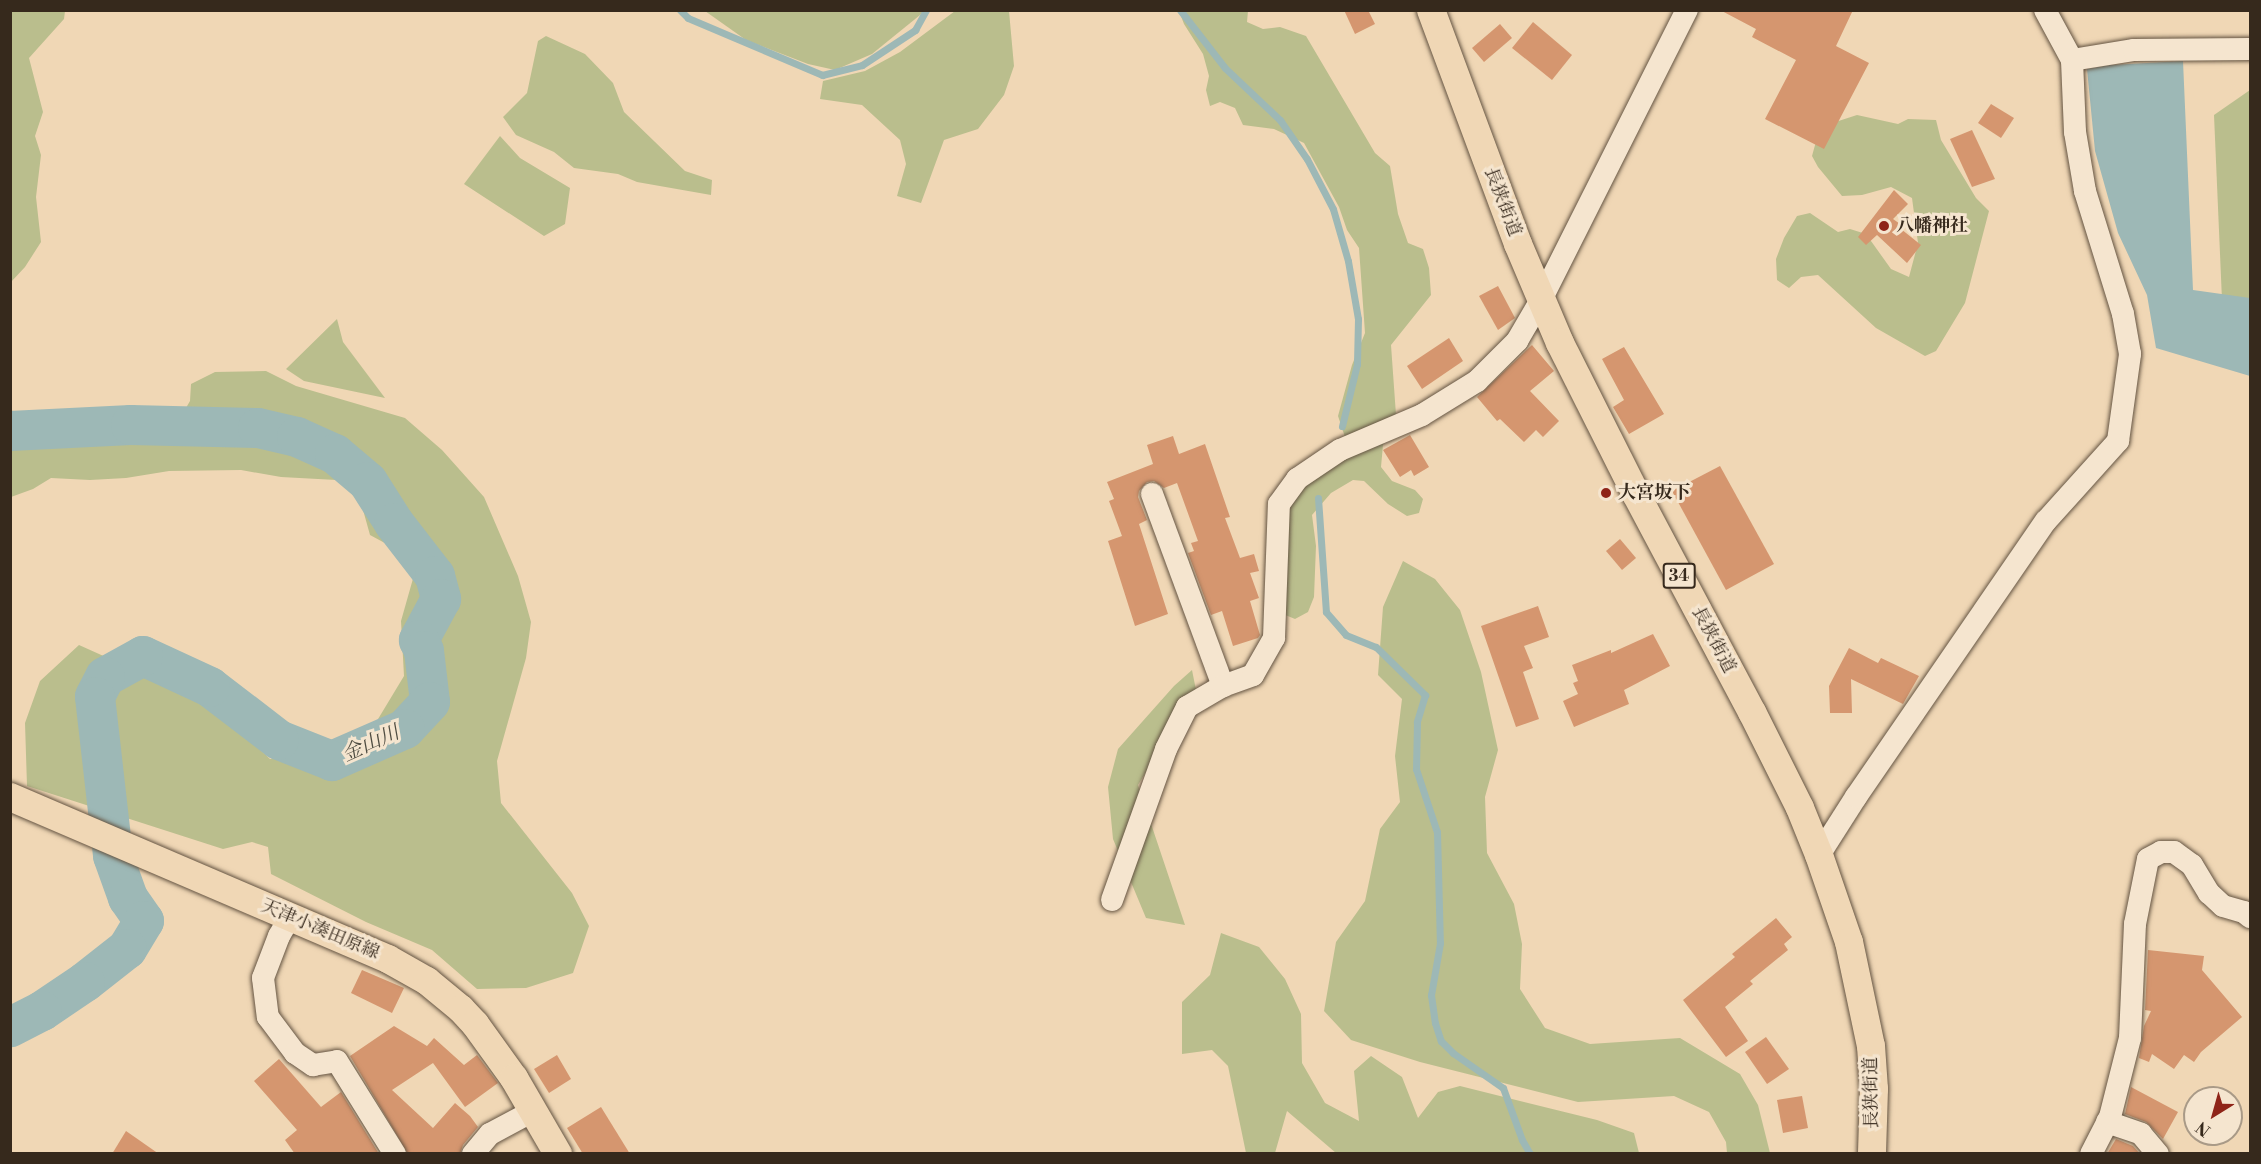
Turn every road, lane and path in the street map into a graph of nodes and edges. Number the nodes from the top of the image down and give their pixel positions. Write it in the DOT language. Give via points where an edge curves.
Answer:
graph roads {
  1 [pos="1431,10"];
  2 [pos="1687,10"];
  3 [pos="2045,10"];
  4 [pos="2250,49"];
  5 [pos="2072,60"];
  6 [pos="1541,300"];
  7 [pos="1152,494"];
  8 [pos="1223,686"];
  9 [pos="10,796"];
  10 [pos="1819,855"];
  11 [pos="1112,900"];
  12 [pos="2250,916"];
  13 [pos="290,917"];
  14 [pos="533,1111"];
  15 [pos="2108,1122"];
  16 [pos="394,1154"];
  17 [pos="473,1154"];
  18 [pos="558,1154"];
  19 [pos="1872,1154"];
  20 [pos="2091,1154"];
  21 [pos="2158,1154"];
  1 -- 6 [label="main road, 長狭街道 / 34"];
  2 -- 6 [label="street"];
  3 -- 5 [label="street"];
  4 -- 5 [label="street" via="2134,50"];
  5 -- 10 [label="street" via="2075,132 2085,191 2123,314 2130,354 2118,441 2046,521"];
  6 -- 8 [label="street" via="1517,341 1477,381 1422,415 1340,450 1297,479 1279,504 1274,638 1253,675"];
  6 -- 10 [label="main road, 長狭街道 / 34" via="1610,443 1793,794"];
  7 -- 8 [label="street"];
  8 -- 11 [label="street" via="1187,707 1166,749"];
  9 -- 13 [label="main road, 天津小湊田原線"];
  10 -- 19 [label="main road, 長狭街道 / 34" via="1849,942 1871,1046"];
  12 -- 15 [label="street" via="2223,906 2209,893 2192,865 2174,852 2161,852 2148,859 2135,924 2130,1038"];
  13 -- 14 [label="main road, 天津小湊田原線" via="388,959 427,981 475,1024"];
  13 -- 16 [label="street" via="262,978 267,1017 296,1053 313,1065 337,1061"];
  14 -- 17 [label="street" via="490,1134"];
  14 -- 18 [label="main road, 天津小湊田原線"];
  15 -- 20 [label="street"];
  15 -- 21 [label="street" via="2141,1134"];
}
